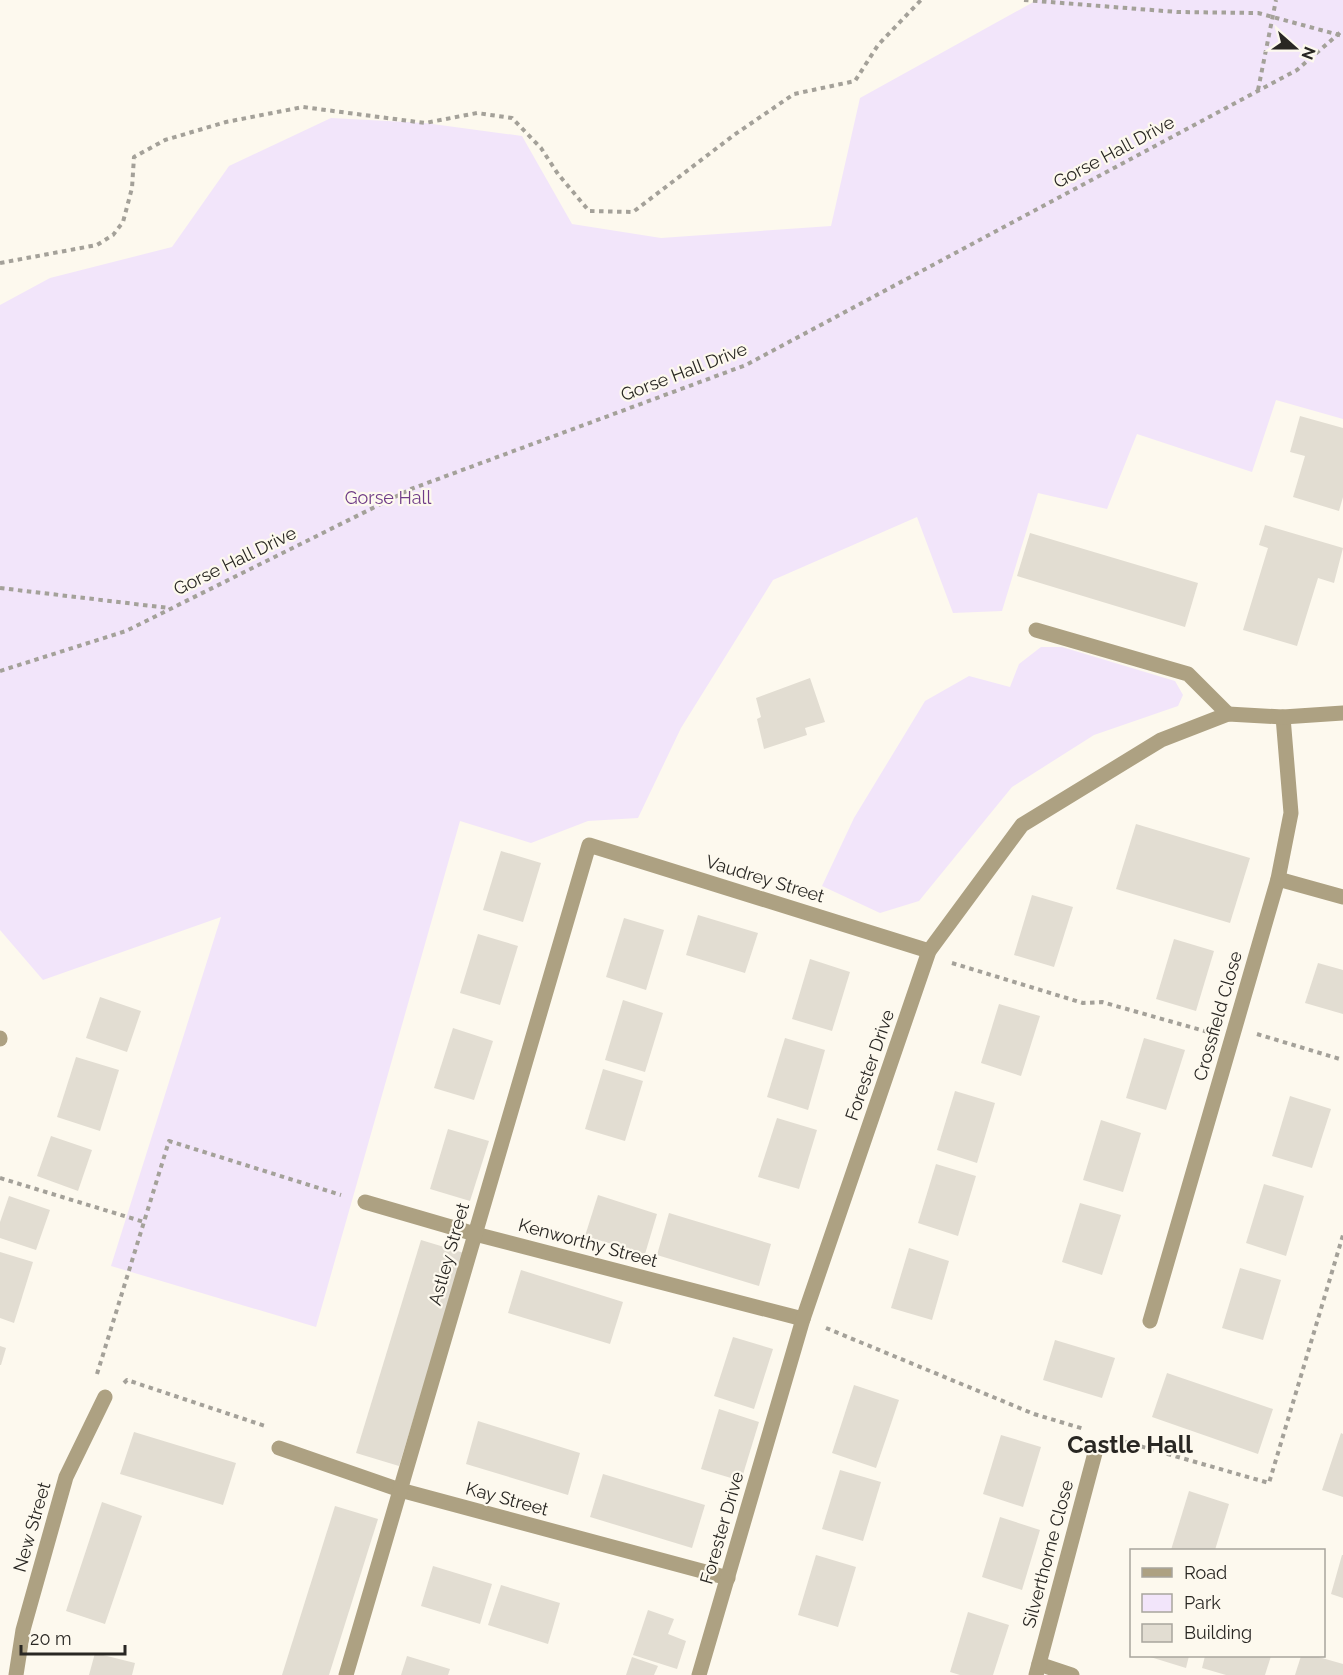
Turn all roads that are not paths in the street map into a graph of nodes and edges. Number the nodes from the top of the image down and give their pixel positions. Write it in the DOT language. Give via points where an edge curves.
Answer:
graph roads {
  1 [pos="1036,630"];
  2 [pos="1343,712"];
  3 [pos="1228,714"];
  4 [pos="1283,717"];
  5 [pos="589,844"];
  6 [pos="1278,879"];
  7 [pos="1343,897"];
  8 [pos="928,953"];
  9 [pos="365,1202"];
  10 [pos="475,1234"];
  11 [pos="803,1319"];
  12 [pos="1150,1321"];
  13 [pos="105,1397"];
  14 [pos="279,1448"];
  15 [pos="1095,1453"];
  16 [pos="400,1490"];
  17 [pos="728,1578"];
  18 [pos="1037,1670"];
  19 [pos="16,1675"];
  20 [pos="346,1675"];
  21 [pos="699,1675"];
  22 [pos="1072,1675"];
  1 -- 3 [label="street" via="1188,674"];
  2 -- 4 [label="street, Forester Drive"];
  3 -- 4 [label="street, Forester Drive"];
  3 -- 8 [label="street, Forester Drive" via="1161,740 1022,825"];
  4 -- 6 [label="street, Crossfield Close" via="1291,813"];
  5 -- 8 [label="street, Vaudrey Street"];
  5 -- 10 [label="street, Astley Street"];
  6 -- 7 [label="street"];
  6 -- 12 [label="street, Crossfield Close"];
  8 -- 11 [label="street, Forester Drive"];
  9 -- 10 [label="street, Kenworthy Street"];
  10 -- 11 [label="street, Kenworthy Street"];
  10 -- 16 [label="street, Astley Street"];
  11 -- 17 [label="street, Forester Drive"];
  13 -- 19 [label="street, New Street" via="66,1477 23,1630"];
  14 -- 16 [label="street, Kay Street"];
  15 -- 18 [label="street, Silverthorne Close"];
  16 -- 17 [label="street, Kay Street"];
  16 -- 20 [label="street, Astley Street"];
  17 -- 21 [label="street, Forester Drive"];
  18 -- 22 [label="street, Silverthorne Close"];
}
